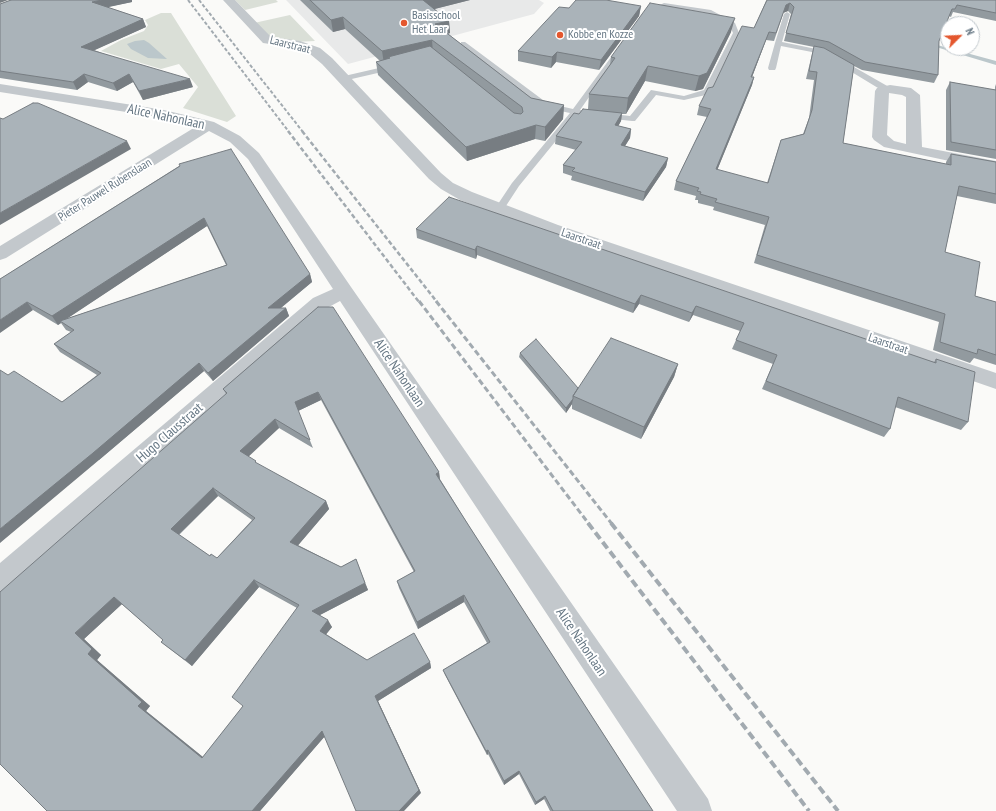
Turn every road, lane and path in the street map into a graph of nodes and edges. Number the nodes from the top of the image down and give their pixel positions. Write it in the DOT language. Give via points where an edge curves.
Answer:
graph roads {
  1 [pos="229,0"];
  2 [pos="787,14"];
  3 [pos="642,19"];
  4 [pos="463,43"];
  5 [pos="624,44"];
  6 [pos="778,44"];
  7 [pos="402,64"];
  8 [pos="772,68"];
  9 [pos="339,74"];
  10 [pos="0,88"];
  11 [pos="886,89"];
  12 [pos="575,112"];
  13 [pos="209,125"];
  14 [pos="914,150"];
  15 [pos="996,166"];
  16 [pos="499,210"];
  17 [pos="0,254"];
  18 [pos="344,292"];
  19 [pos="996,380"];
  20 [pos="0,580"];
  21 [pos="696,811"];
  1 -- 9 [label="street, Laarstraat" via="266,40 300,45 315,51"];
  2 -- 6 [label="lane"];
  3 -- 12 [label="lane" via="646,13 664,6 708,11 732,23 736,33 707,92 684,98 654,92 632,119"];
  4 -- 12 [label="lane" via="544,105"];
  5 -- 12 [label="lane"];
  6 -- 8 [label="lane"];
  6 -- 11 [label="lane" via="824,52"];
  7 -- 9 [label="lane"];
  9 -- 16 [label="street, Laarstraat" via="417,158 447,186"];
  10 -- 13 [label="street, Alice Nahonlaan" via="164,114"];
  11 -- 14 [label="street" via="906,91 913,95"];
  11 -- 14 [label="street" via="882,91 879,137 889,144"];
  12 -- 16 [label="lane" via="515,185"];
  13 -- 17 [label="street, Pieter Pauwel Rubenslaan"];
  13 -- 18 [label="street, Alice Nahonlaan" via="235,139 254,156"];
  14 -- 15 [label="street"];
  16 -- 19 [label="street, Laarstraat"];
  18 -- 20 [label="street, Hugo Clausstraat" via="320,303"];
  18 -- 21 [label="street, Alice Nahonlaan"];
}
